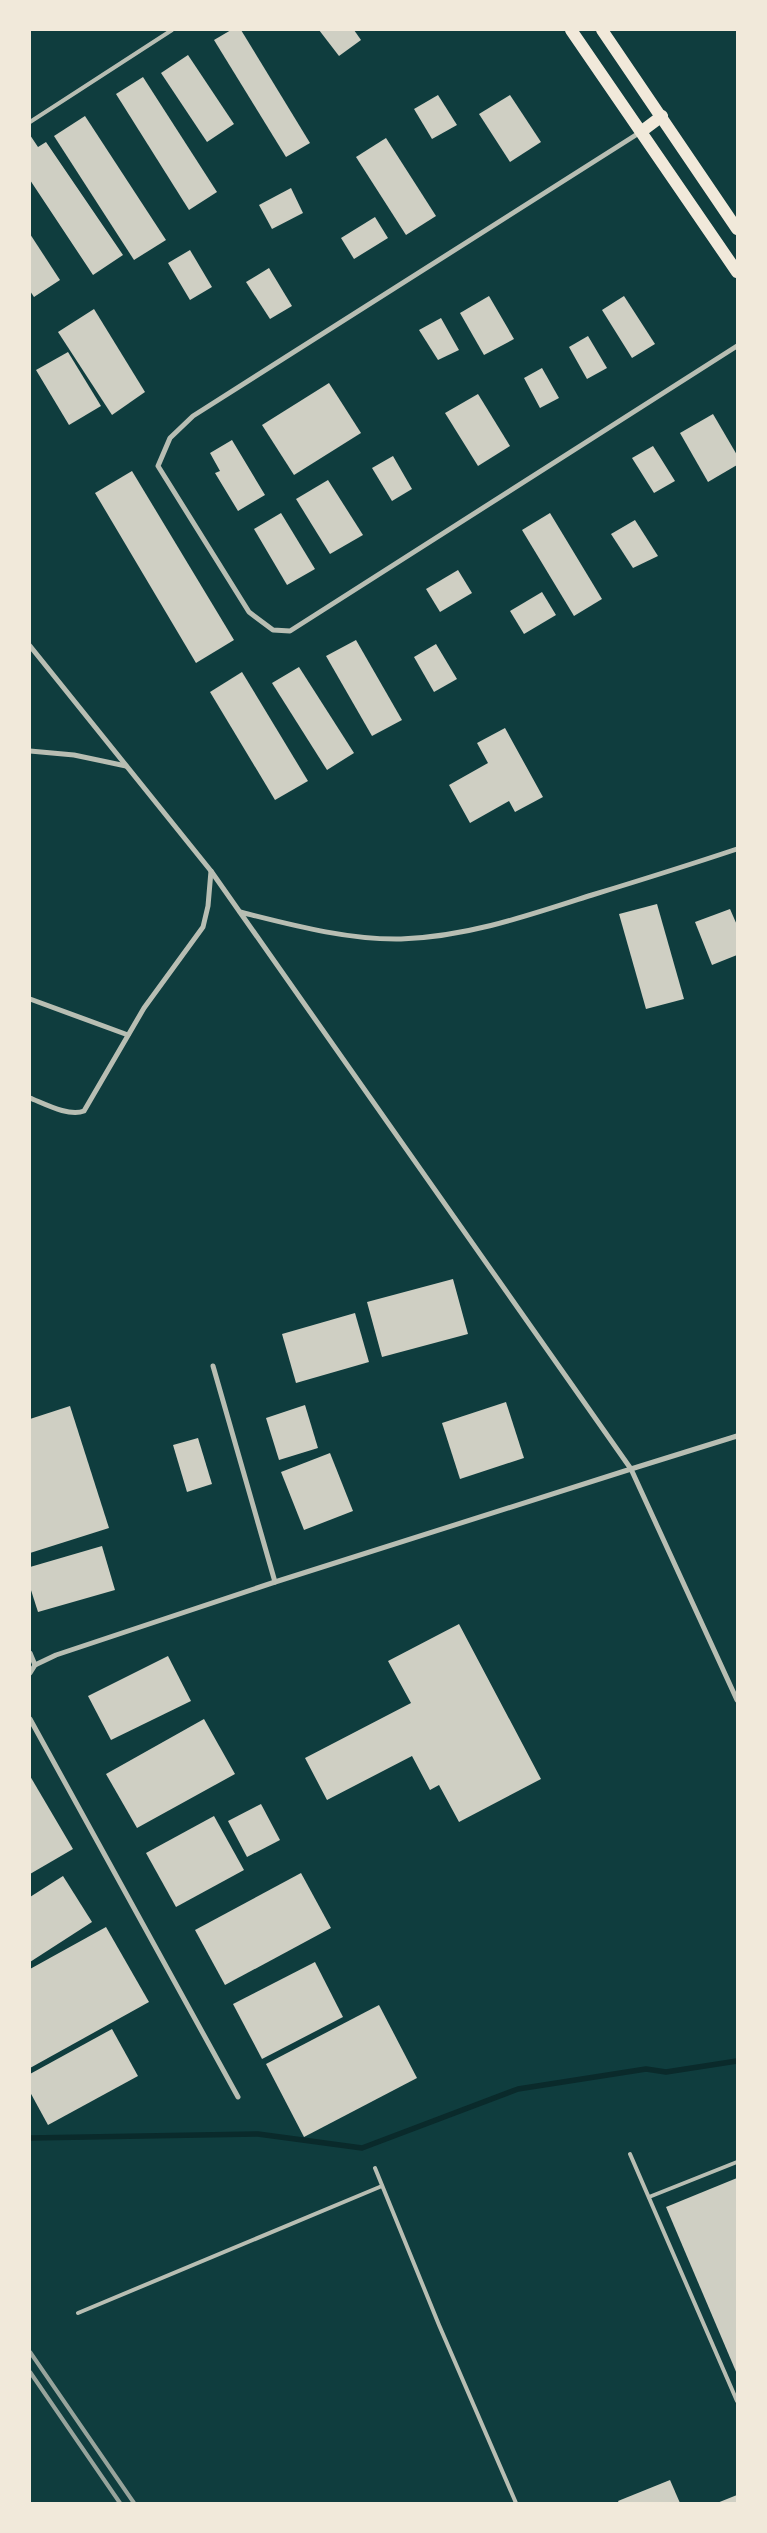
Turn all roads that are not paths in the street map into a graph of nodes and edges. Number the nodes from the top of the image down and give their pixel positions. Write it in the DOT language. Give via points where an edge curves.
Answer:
graph roads {
  1 [pos="172,30"];
  2 [pos="571,30"];
  3 [pos="602,30"];
  4 [pos="662,116"];
  5 [pos="30,122"];
  6 [pos="642,131"];
  7 [pos="737,229"];
  8 [pos="737,272"];
  9 [pos="737,346"];
  10 [pos="30,646"];
  11 [pos="30,751"];
  12 [pos="126,766"];
  13 [pos="737,849"];
  14 [pos="211,871"];
  15 [pos="240,912"];
  16 [pos="30,999"];
  17 [pos="128,1035"];
  18 [pos="30,1098"];
  19 [pos="213,1366"];
  20 [pos="737,1436"];
  21 [pos="631,1469"];
  22 [pos="275,1582"];
  23 [pos="30,1653"];
  24 [pos="35,1665"];
  25 [pos="30,1673"];
  26 [pos="737,1700"];
  27 [pos="30,1719"];
  28 [pos="238,2097"];
  29 [pos="630,2154"];
  30 [pos="737,2162"];
  31 [pos="375,2168"];
  32 [pos="382,2186"];
  33 [pos="649,2198"];
  34 [pos="78,2313"];
  35 [pos="737,2401"];
  36 [pos="516,2503"];
  1 -- 5 [label="lane"];
  2 -- 6 [label="main road"];
  3 -- 4 [label="main road"];
  4 -- 6 [label="main road"];
  4 -- 7 [label="main road"];
  6 -- 8 [label="main road"];
  6 -- 9 [label="street" via="193,416 170,438 158,466 249,612 273,630 290,631"];
  10 -- 12 [label="street"];
  11 -- 12 [label="street" via="74,755"];
  12 -- 14 [label="street"];
  13 -- 15 [label="street" via="513,921 453,934 399,939 341,934"];
  14 -- 15 [label="street"];
  14 -- 17 [label="street" via="208,906 202,927 148,1001"];
  15 -- 21 [label="street"];
  16 -- 17 [label="street"];
  17 -- 18 [label="street" via="84,1111 78,1114"];
  19 -- 22 [label="street"];
  20 -- 21 [label="street"];
  21 -- 22 [label="street"];
  21 -- 26 [label="street"];
  22 -- 24 [label="street" via="56,1655"];
  23 -- 24 [label="street"];
  24 -- 25 [label="street"];
  27 -- 28 [label="street"];
  29 -- 33 [label="lane"];
  30 -- 33 [label="lane"];
  31 -- 32 [label="lane"];
  32 -- 34 [label="lane"];
  32 -- 36 [label="lane"];
  33 -- 35 [label="lane"];
}
